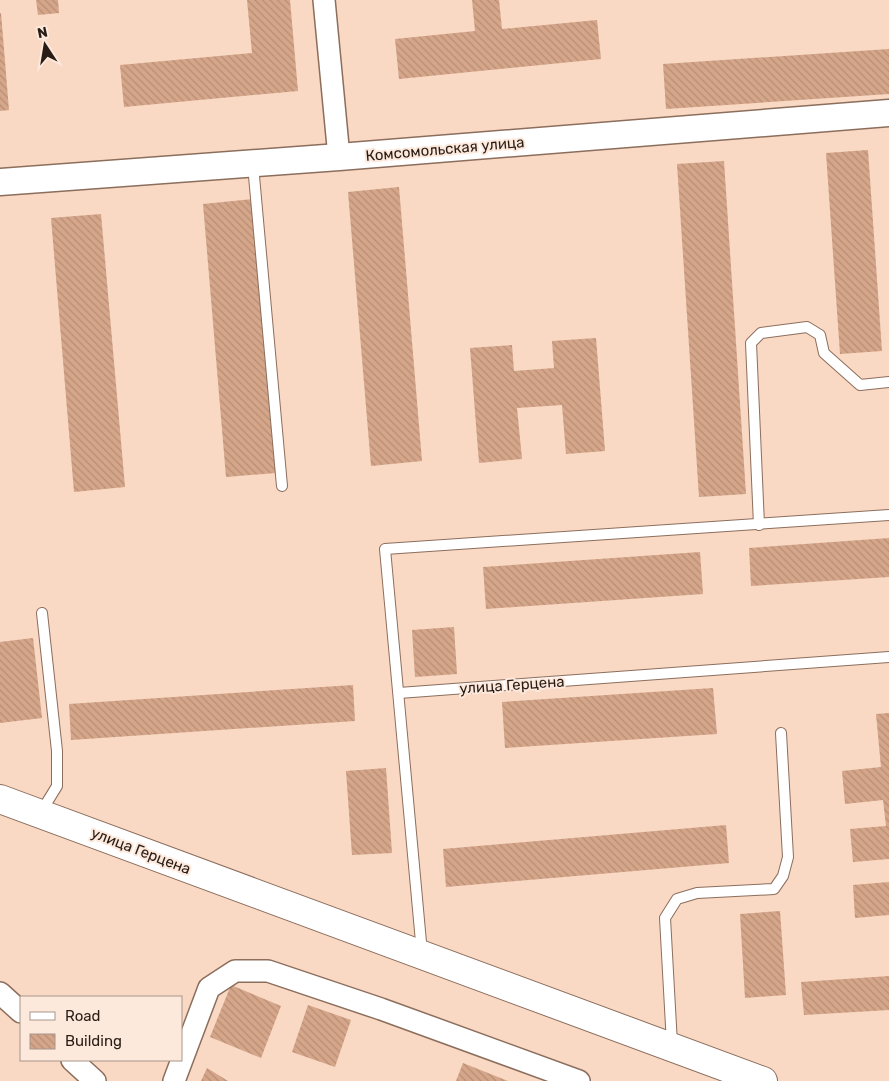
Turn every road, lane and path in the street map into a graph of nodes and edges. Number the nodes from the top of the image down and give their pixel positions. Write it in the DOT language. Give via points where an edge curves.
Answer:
graph roads {
  1 [pos="324,0"];
  2 [pos="889,113"];
  3 [pos="339,158"];
  4 [pos="253,164"];
  5 [pos="0,182"];
  6 [pos="889,382"];
  7 [pos="282,486"];
  8 [pos="889,515"];
  9 [pos="759,525"];
  10 [pos="42,613"];
  11 [pos="889,658"];
  12 [pos="399,693"];
  13 [pos="781,733"];
  14 [pos="0,799"];
  15 [pos="40,814"];
  16 [pos="423,956"];
  17 [pos="0,993"];
  18 [pos="20,1011"];
  19 [pos="672,1048"];
  20 [pos="182,1060"];
  21 [pos="73,1061"];
  22 [pos="182,1061"];
  23 [pos="95,1081"];
  24 [pos="174,1081"];
  25 [pos="578,1081"];
  26 [pos="763,1081"];
  1 -- 3 [label="street"];
  2 -- 3 [label="street, Комсомольская улица"];
  3 -- 4 [label="street, Комсомольская улица"];
  4 -- 5 [label="street, Комсомольская улица"];
  4 -- 7 [label="lane"];
  6 -- 9 [label="lane" via="860,385 824,353 820,334 808,327 761,333 752,343"];
  8 -- 9 [label="lane"];
  9 -- 12 [label="lane" via="385,549"];
  10 -- 15 [label="lane" via="58,751 57,786"];
  11 -- 12 [label="lane, улица Герцена"];
  12 -- 16 [label="lane"];
  13 -- 19 [label="lane" via="788,857 783,876 774,890 697,893 678,899 664,918"];
  14 -- 15 [label="main road, улица Герцена"];
  15 -- 16 [label="main road, улица Герцена"];
  16 -- 19 [label="main road, улица Герцена"];
  17 -- 18 [label="street"];
  19 -- 26 [label="main road, улица Герцена"];
  20 -- 25 [label="street" via="209,988 235,971 268,971"];
  21 -- 23 [label="street"];
  22 -- 24 [label="street"];
}
